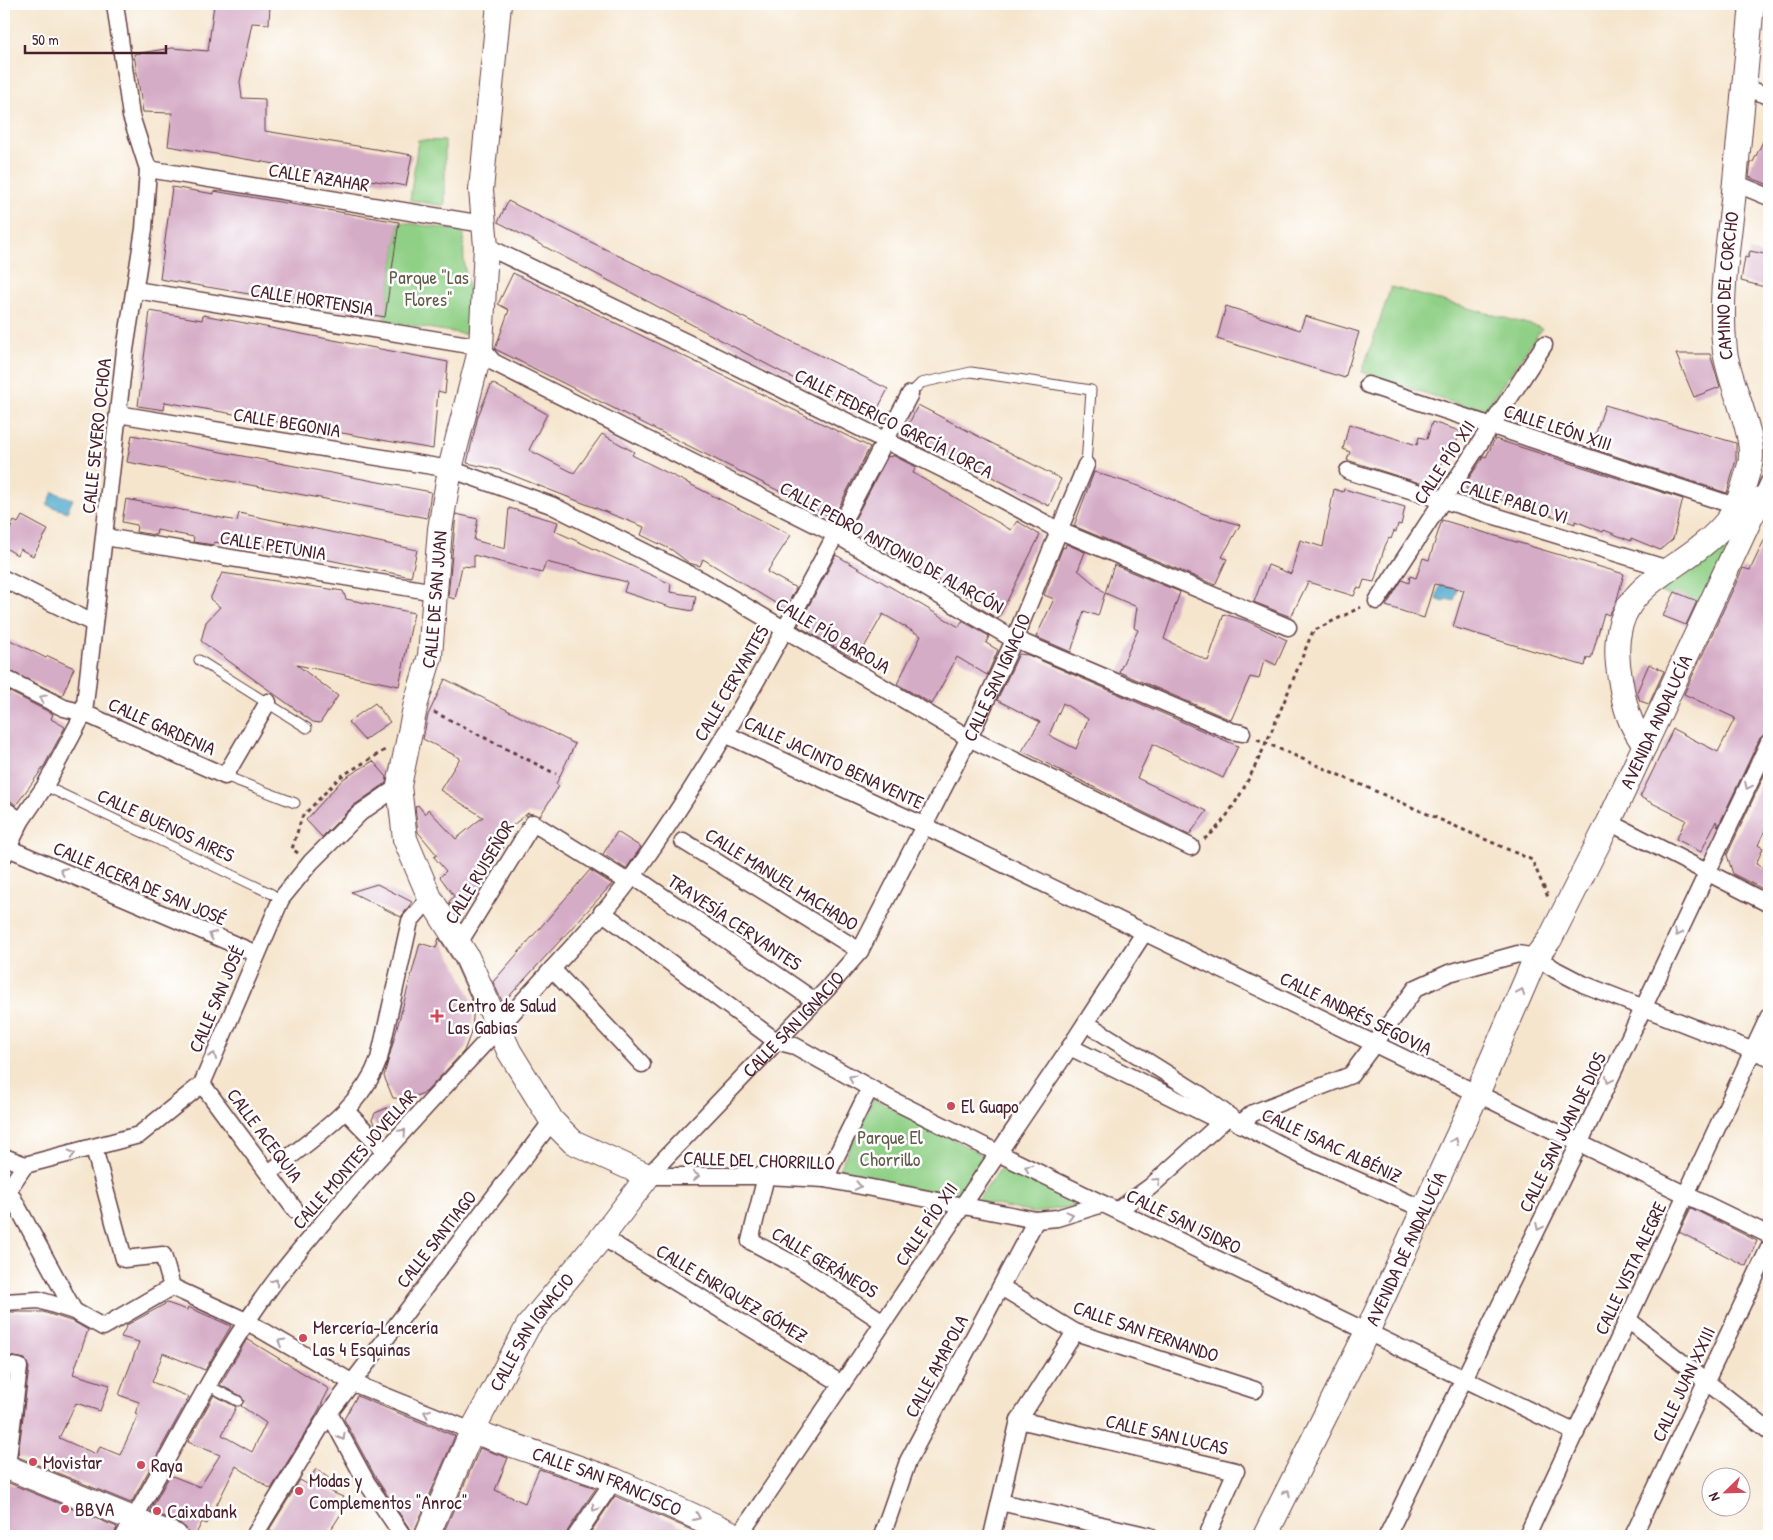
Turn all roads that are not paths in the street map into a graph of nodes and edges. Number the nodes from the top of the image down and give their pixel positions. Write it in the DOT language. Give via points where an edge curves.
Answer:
graph roads {
  1 [pos="115,4"];
  2 [pos="499,4"];
  3 [pos="1752,4"];
  4 [pos="1744,88"];
  5 [pos="1769,96"];
  6 [pos="148,169"];
  7 [pos="1735,183"];
  8 [pos="1769,197"];
  9 [pos="485,235"];
  10 [pos="136,290"];
  11 [pos="1544,345"];
  12 [pos="481,347"];
  13 [pos="1368,385"];
  14 [pos="910,394"];
  15 [pos="118,414"];
  16 [pos="1490,427"];
  17 [pos="885,441"];
  18 [pos="1086,465"];
  19 [pos="450,469"];
  20 [pos="1348,471"];
  21 [pos="1766,494"];
  22 [pos="1443,500"];
  23 [pos="1735,506"];
  24 [pos="1058,530"];
  25 [pos="834,534"];
  26 [pos="105,537"];
  27 [pos="1668,569"];
  28 [pos="4,579"];
  29 [pos="435,592"];
  30 [pos="1377,600"];
  31 [pos="93,623"];
  32 [pos="1288,627"];
  33 [pos="785,629"];
  34 [pos="1016,638"];
  35 [pos="199,660"];
  36 [pos="4,678"];
  37 [pos="268,702"];
  38 [pos="84,713"];
  39 [pos="307,728"];
  40 [pos="1242,733"];
  41 [pos="725,734"];
  42 [pos="969,738"];
  43 [pos="1769,742"];
  44 [pos="1645,745"];
  45 [pos="225,776"];
  46 [pos="45,786"];
  47 [pos="400,786"];
  48 [pos="295,802"];
  49 [pos="4,809"];
  50 [pos="22,821"];
  51 [pos="533,822"];
  52 [pos="1609,822"];
  53 [pos="926,826"];
  54 [pos="683,841"];
  55 [pos="1191,847"];
  56 [pos="6,852"];
  57 [pos="1707,871"];
  58 [pos="630,879"];
  59 [pos="272,894"];
  60 [pos="430,898"];
  61 [pos="1769,904"];
  62 [pos="602,912"];
  63 [pos="1144,933"];
  64 [pos="459,943"];
  65 [pos="860,951"];
  66 [pos="257,954"];
  67 [pos="1536,957"];
  68 [pos="552,969"];
  69 [pos="815,1002"];
  70 [pos="1644,1007"];
  71 [pos="1769,1016"];
  72 [pos="1086,1023"];
  73 [pos="498,1029"];
  74 [pos="776,1041"];
  75 [pos="1375,1044"];
  76 [pos="1070,1047"];
  77 [pos="1753,1050"];
  78 [pos="1769,1057"];
  79 [pos="642,1064"];
  80 [pos="202,1084"];
  81 [pos="870,1088"];
  82 [pos="1476,1094"];
  83 [pos="346,1111"];
  84 [pos="552,1121"];
  85 [pos="1229,1121"];
  86 [pos="1579,1144"];
  87 [pos="94,1148"];
  88 [pos="385,1151"];
  89 [pos="998,1153"];
  90 [pos="4,1157"];
  91 [pos="25,1165"];
  92 [pos="269,1173"];
  93 [pos="648,1176"];
  94 [pos="766,1176"];
  95 [pos="825,1179"];
  96 [pos="6,1194"];
  97 [pos="1686,1195"];
  98 [pos="962,1206"];
  99 [pos="1110,1207"];
  100 [pos="1423,1208"];
  101 [pos="296,1211"];
  102 [pos="1036,1220"];
  103 [pos="1769,1235"];
  104 [pos="602,1238"];
  105 [pos="1769,1248"];
  106 [pos="172,1286"];
  107 [pos="1001,1287"];
  108 [pos="4,1302"];
  109 [pos="74,1311"];
  110 [pos="1628,1319"];
  111 [pos="246,1322"];
  112 [pos="883,1322"];
  113 [pos="1075,1332"];
  114 [pos="1367,1332"];
  115 [pos="4,1365"];
  116 [pos="1464,1380"];
  117 [pos="1707,1382"];
  118 [pos="353,1383"];
  119 [pos="842,1384"];
  120 [pos="209,1386"];
  121 [pos="1255,1390"];
  122 [pos="238,1401"];
  123 [pos="329,1413"];
  124 [pos="1019,1420"];
  125 [pos="472,1431"];
  126 [pos="1769,1431"];
  127 [pos="1576,1433"];
  128 [pos="4,1456"];
  129 [pos="4,1466"];
  130 [pos="614,1480"];
  131 [pos="1000,1502"];
  132 [pos="129,1528"];
  133 [pos="174,1536"];
  134 [pos="254,1536"];
  135 [pos="403,1536"];
  136 [pos="427,1536"];
  137 [pos="576,1536"];
  138 [pos="739,1536"];
  139 [pos="882,1536"];
  140 [pos="992,1536"];
  141 [pos="1150,1536"];
  142 [pos="1207,1536"];
  143 [pos="1265,1536"];
  144 [pos="1387,1536"];
  145 [pos="1527,1536"];
  146 [pos="1633,1536"];
  1 -- 6 [label="street, CALLE SEVERO OCHOA" via="131,116"];
  2 -- 9 [label="street, CALLE DE SAN JUAN" via="481,190"];
  3 -- 4 [label="street, CAMINO DEL CORCHO"];
  4 -- 5 [label="street"];
  4 -- 7 [label="street, CAMINO DEL CORCHO"];
  6 -- 9 [label="street, CALLE AZAHAR"];
  6 -- 10 [label="street, CALLE SEVERO OCHOA"];
  7 -- 8 [label="street"];
  7 -- 23 [label="street, CAMINO DEL CORCHO" via="1724,284 1725,349 1752,445 1751,462"];
  9 -- 12 [label="street, CALLE DE SAN JUAN"];
  9 -- 17 [label="street, CALLE FEDERICO GARCÍA LORCA"];
  10 -- 12 [label="street, CALLE HORTENSIA"];
  10 -- 15 [label="street, CALLE SEVERO OCHOA"];
  11 -- 16 [label="street, CALLE PÍO XII"];
  12 -- 19 [label="street, CALLE DE SAN JUAN"];
  12 -- 25 [label="street, CALLE PEDRO ANTONIO DE ALARCÓN" via="493,362"];
  13 -- 16 [label="street, CALLE LEÓN XIII"];
  14 -- 17 [label="street, CALLE CERVANTES"];
  14 -- 18 [label="lane" via="921,383 971,372 1091,390"];
  15 -- 19 [label="street, CALLE BEGONIA"];
  15 -- 26 [label="street, CALLE SEVERO OCHOA"];
  16 -- 22 [label="street, CALLE PÍO XII"];
  16 -- 23 [label="street, CALLE LEÓN XIII"];
  17 -- 24 [label="street, CALLE FEDERICO GARCÍA LORCA"];
  17 -- 25 [label="street, CALLE CERVANTES"];
  18 -- 24 [label="street, CALLE SAN IGNACIO"];
  19 -- 29 [label="street, CALLE DE SAN JUAN" via="440,529"];
  19 -- 33 [label="street, CALLE PÍO BAROJA" via="552,505 701,580"];
  20 -- 22 [label="street, CALLE PABLO VI"];
  21 -- 44 [label="street, AVENIDA ANDALUCÍA"];
  22 -- 27 [label="street, CALLE PABLO VI"];
  22 -- 30 [label="street, CALLE PÍO XII"];
  23 -- 27 [label="street, CAMINO DEL CORCHO" via="1729,519 1709,541"];
  24 -- 32 [label="street, CALLE FEDERICO GARCÍA LORCA"];
  24 -- 34 [label="street, CALLE SAN IGNACIO"];
  25 -- 33 [label="street, CALLE CERVANTES"];
  25 -- 34 [label="street, CALLE PEDRO ANTONIO DE ALARCÓN"];
  26 -- 29 [label="street, CALLE PETUNIA"];
  26 -- 31 [label="street, CALLE SEVERO OCHOA"];
  27 -- 44 [label="street, CAMINO DEL CORCHO" via="1634,596 1620,627 1616,658 1626,713"];
  28 -- 31 [label="street"];
  29 -- 47 [label="street, CALLE DE SAN JUAN" via="430,656 416,703"];
  31 -- 38 [label="street, CALLE SEVERO OCHOA"];
  33 -- 41 [label="street, CALLE CERVANTES"];
  33 -- 42 [label="street, CALLE PÍO BAROJA"];
  34 -- 40 [label="street, CALLE PEDRO ANTONIO DE ALARCÓN"];
  34 -- 42 [label="street, CALLE SAN IGNACIO"];
  35 -- 37 [label="lane"];
  38 -- 36 [label="street, CALLE GARDENIA, one-way" via="64,708"];
  37 -- 39 [label="lane"];
  37 -- 45 [label="street, CALLE GARDENIA"];
  38 -- 45 [label="street, CALLE GARDENIA"];
  38 -- 46 [label="street, CALLE SEVERO OCHOA"];
  41 -- 53 [label="street, CALLE JACINTO BENAVENTE"];
  41 -- 58 [label="street, CALLE CERVANTES"];
  42 -- 53 [label="street, CALLE SAN IGNACIO"];
  42 -- 55 [label="street, CALLE PÍO BAROJA"];
  43 -- 57 [label="street, CALLE SAN JUAN DE DIOS, one-way"];
  44 -- 52 [label="street, AVENIDA ANDALUCÍA"];
  45 -- 48 [label="lane, CALLE GARDENIA"];
  46 -- 50 [label="street, CALLE SEVERO OCHOA"];
  46 -- 59 [label="lane, CALLE BUENOS AIRES"];
  47 -- 60 [label="street, CALLE DE SAN JUAN" via="405,839"];
  47 -- 66 [label="street, CALLE SAN JOSÉ" via="360,813 311,862 281,899"];
  49 -- 50 [label="street"];
  50 -- 56 [label="street, CALLE SEVERO OCHOA"];
  51 -- 58 [label="street, TRAVESÍA CERVANTES"];
  51 -- 64 [label="street, CALLE RUISEÑOR"];
  52 -- 57 [label="street"];
  52 -- 67 [label="street, AVENIDA ANDALUCÍA" via="1550,939"];
  53 -- 63 [label="street, CALLE ANDRÉS SEGOVIA"];
  53 -- 65 [label="street, CALLE SAN IGNACIO"];
  54 -- 65 [label="street, CALLE MANUEL MACHADO"];
  66 -- 56 [label="street, CALLE ACERA DE SAN JOSÉ, one-way"];
  57 -- 61 [label="street"];
  57 -- 70 [label="street, CALLE SAN JUAN DE DIOS, one-way"];
  58 -- 62 [label="street, CALLE CERVANTES"];
  58 -- 69 [label="street, TRAVESÍA CERVANTES"];
  60 -- 64 [label="street, CALLE DE SAN JUAN"];
  60 -- 83 [label="street" via="410,921 372,1078"];
  62 -- 68 [label="street, CALLE CERVANTES"];
  62 -- 74 [label="street, CALLE SAN ISIDRO"];
  63 -- 72 [label="street, CALLE PÍO XII"];
  63 -- 75 [label="street, CALLE ANDRÉS SEGOVIA"];
  64 -- 73 [label="street, CALLE DE SAN JUAN"];
  65 -- 69 [label="street, CALLE SAN IGNACIO"];
  80 -- 66 [label="street, CALLE SAN JOSÉ, one-way"];
  67 -- 70 [label="street" via="1583,984"];
  67 -- 75 [label="street, CALLE DEL CHORRILLO" via="1518,954 1448,974 1416,988"];
  82 -- 67 [label="street, AVENIDA DE ANDALUCÍA, one-way"];
  68 -- 73 [label="street, CALLE CERVANTES"];
  68 -- 79 [label="street"];
  69 -- 74 [label="street, CALLE SAN IGNACIO"];
  70 -- 77 [label="street"];
  70 -- 86 [label="street, CALLE SAN JUAN DE DIOS, one-way"];
  71 -- 77 [label="street, CALLE VISTA ALEGRE"];
  72 -- 76 [label="street, CALLE PÍO XII"];
  72 -- 85 [label="street, CALLE ISAAC ALBÉNIZ" via="1201,1095"];
  73 -- 84 [label="street, CALLE DE SAN JUAN"];
  88 -- 73 [label="street, CALLE MONTES JOVELLAR, one-way"];
  81 -- 74 [label="street, CALLE SAN ISIDRO, one-way" via="795,1046"];
  74 -- 93 [label="street, CALLE SAN IGNACIO"];
  75 -- 82 [label="street, CALLE ANDRÉS SEGOVIA"];
  75 -- 85 [label="street, CALLE DEL CHORRILLO" via="1351,1075"];
  76 -- 85 [label="street, CALLE ISAAC ALBÉNIZ"];
  76 -- 89 [label="street, CALLE PÍO XII"];
  77 -- 78 [label="street"];
  77 -- 97 [label="street, CALLE VISTA ALEGRE"];
  80 -- 87 [label="street, CALLE SAN JOSÉ" via="140,1135"];
  80 -- 92 [label="street, CALLE ACEQUIA"];
  81 -- 89 [label="street, CALLE SAN ISIDRO"];
  81 -- 95 [label="street"];
  82 -- 86 [label="street, CALLE ANDRÉS SEGOVIA"];
  100 -- 82 [label="street, AVENIDA DE ANDALUCÍA, one-way"];
  83 -- 88 [label="street"];
  83 -- 92 [label="street"];
  84 -- 93 [label="street, CALLE DE SAN JUAN" via="573,1142"];
  84 -- 118 [label="street, CALLE SANTIAGO"];
  99 -- 85 [label="street, CALLE DEL CHORRILLO, one-way" via="1150,1187"];
  85 -- 100 [label="street, CALLE ISAAC ALBÉNIZ"];
  86 -- 97 [label="street, CALLE ANDRÉS SEGOVIA"];
  86 -- 116 [label="street, CALLE SAN JUAN DE DIOS, one-way"];
  91 -- 87 [label="street, CALLE SAN JOSÉ, one-way"];
  87 -- 106 [label="street" via="124,1259 163,1255"];
  111 -- 88 [label="street, CALLE MONTES JOVELLAR, one-way" via="285,1268"];
  89 -- 98 [label="street, CALLE PÍO XII"];
  99 -- 89 [label="street, CALLE SAN ISIDRO, one-way"];
  90 -- 91 [label="street"];
  91 -- 96 [label="street"];
  92 -- 101 [label="street, CALLE ACEQUIA"];
  93 -- 94 [label="street, CALLE DEL CHORRILLO, one-way"];
  93 -- 104 [label="street, CALLE SAN IGNACIO"];
  94 -- 95 [label="street, CALLE DEL CHORRILLO"];
  94 -- 112 [label="street, CALLE GERÁNEOS" via="750,1241 803,1269"];
  95 -- 98 [label="street, CALLE DEL CHORRILLO, one-way"];
  96 -- 109 [label="street"];
  97 -- 103 [label="street, CALLE ANDRÉS SEGOVIA"];
  97 -- 110 [label="street, CALLE VISTA ALEGRE"];
  98 -- 102 [label="street, CALLE DEL CHORRILLO"];
  98 -- 112 [label="street, CALLE PÍO XII"];
  102 -- 99 [label="street, CALLE DEL CHORRILLO, one-way"];
  99 -- 114 [label="street, CALLE SAN ISIDRO"];
  100 -- 114 [label="street, AVENIDA DE ANDALUCÍA"];
  102 -- 107 [label="street, CALLE AMAPOLA"];
  104 -- 119 [label="street, CALLE ENRIQUEZ GÓMEZ"];
  104 -- 125 [label="street, CALLE SAN IGNACIO" via="528,1326"];
  105 -- 117 [label="street, CALLE JUAN XXIII"];
  106 -- 109 [label="street" via="103,1327"];
  106 -- 111 [label="street"];
  107 -- 113 [label="street, CALLE SAN FERNANDO"];
  107 -- 139 [label="street, CALLE AMAPOLA" via="908,1462"];
  108 -- 109 [label="street" via="39,1300"];
  110 -- 117 [label="street"];
  110 -- 127 [label="street, CALLE VISTA ALEGRE"];
  118 -- 111 [label="street, one-way"];
  111 -- 120 [label="street, CALLE MONTES JOVELLAR"];
  112 -- 119 [label="street, CALLE PÍO XII"];
  113 -- 121 [label="street, CALLE SAN FERNANDO"];
  113 -- 124 [label="street"];
  114 -- 116 [label="street, CALLE SAN ISIDRO"];
  143 -- 114 [label="street, AVENIDA DE ANDALUCÍA, one-way"];
  115 -- 128 [label="street" via="19,1367 8,1458"];
  116 -- 127 [label="street, CALLE SAN ISIDRO"];
  116 -- 144 [label="street, CALLE SAN JUAN DE DIOS"];
  117 -- 126 [label="street"];
  117 -- 146 [label="street, CALLE JUAN XXIII"];
  118 -- 123 [label="street, CALLE SANTIAGO"];
  125 -- 118 [label="street, one-way"];
  119 -- 138 [label="street, CALLE PÍO XII"];
  120 -- 122 [label="lane"];
  120 -- 132 [label="street, CALLE MONTES JOVELLAR"];
  123 -- 134 [label="street, CALLE SANTIAGO"];
  123 -- 135 [label="street, one-way" via="367,1483"];
  124 -- 131 [label="street"];
  124 -- 142 [label="street, CALLE SAN LUCAS" via="1236,1471"];
  125 -- 130 [label="street, CALLE SAN FRANCISCO"];
  125 -- 136 [label="street, CALLE SAN IGNACIO"];
  127 -- 145 [label="street, CALLE VISTA ALEGRE"];
  129 -- 132 [label="street"];
  130 -- 137 [label="street, one-way"];
  130 -- 138 [label="street, CALLE SAN FRANCISCO, one-way"];
  131 -- 140 [label="street"];
  131 -- 141 [label="street"];
  132 -- 133 [label="street"];
}
